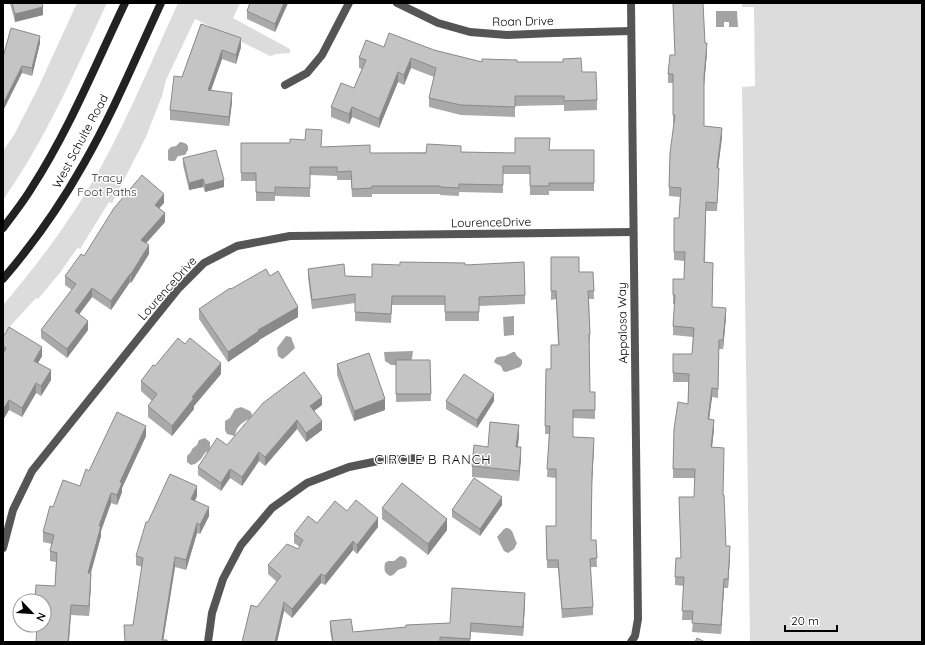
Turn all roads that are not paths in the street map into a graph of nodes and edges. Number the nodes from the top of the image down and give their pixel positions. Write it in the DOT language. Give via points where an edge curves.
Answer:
graph roads {
  1 [pos="125,3"];
  2 [pos="160,3"];
  3 [pos="349,3"];
  4 [pos="397,3"];
  5 [pos="630,3"];
  6 [pos="631,31"];
  7 [pos="285,85"];
  8 [pos="3,228"];
  9 [pos="633,232"];
  10 [pos="3,279"];
  11 [pos="420,458"];
  12 [pos="3,548"];
  13 [pos="208,642"];
  14 [pos="631,642"];
  1 -- 8 [label="main road, West Schulte Road" via="58,143 31,189"];
  2 -- 10 [label="main road, West Schulte Road" via="84,164 51,218"];
  3 -- 7 [label="street" via="322,55 307,73"];
  4 -- 6 [label="street, Roan Drive" via="438,23 470,32 507,35"];
  5 -- 6 [label="street, Appalosa Way"];
  6 -- 9 [label="street, Appalosa Way"];
  9 -- 12 [label="street, LourenceDrive" via="290,236 237,246 204,263 178,289 32,470 13,510"];
  9 -- 14 [label="street, Appalosa Way" via="638,619 635,636"];
  11 -- 13 [label="street" via="383,460 349,467 307,483 272,508 241,546 223,579 212,613"];
}
